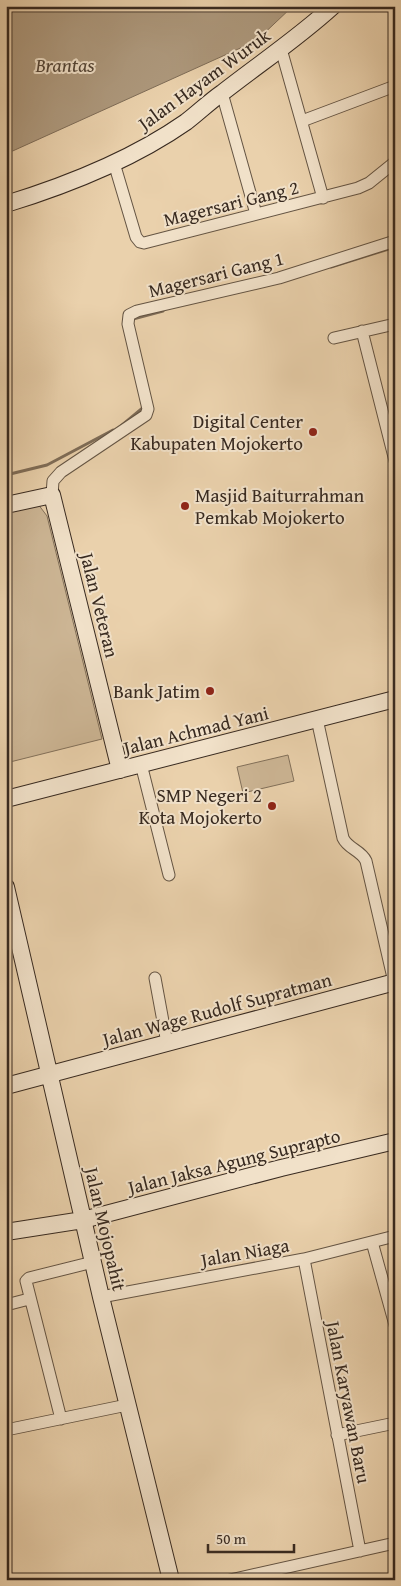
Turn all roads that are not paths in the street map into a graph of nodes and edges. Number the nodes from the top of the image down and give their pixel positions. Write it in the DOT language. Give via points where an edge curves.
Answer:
graph roads {
  1 [pos="333,6"];
  2 [pos="281,49"];
  3 [pos="395,86"];
  4 [pos="222,93"];
  5 [pos="302,121"];
  6 [pos="395,162"];
  7 [pos="115,167"];
  8 [pos="324,198"];
  9 [pos="6,204"];
  10 [pos="256,214"];
  11 [pos="395,241"];
  12 [pos="395,324"];
  13 [pos="362,331"];
  14 [pos="334,338"];
  15 [pos="395,461"];
  16 [pos="53,488"];
  17 [pos="6,505"];
  18 [pos="395,699"];
  19 [pos="317,719"];
  20 [pos="141,764"];
  21 [pos="120,770"];
  22 [pos="6,799"];
  23 [pos="169,875"];
  24 [pos="6,886"];
  25 [pos="156,978"];
  26 [pos="394,982"];
  27 [pos="167,1043"];
  28 [pos="50,1075"];
  29 [pos="6,1086"];
  30 [pos="395,1141"];
  31 [pos="84,1220"];
  32 [pos="6,1232"];
  33 [pos="395,1236"];
  34 [pos="372,1242"];
  35 [pos="304,1259"];
  36 [pos="93,1262"];
  37 [pos="101,1296"];
  38 [pos="29,1300"];
  39 [pos="6,1305"];
  40 [pos="395,1325"];
  41 [pos="127,1405"];
  42 [pos="61,1419"];
  43 [pos="395,1423"];
  44 [pos="6,1430"];
  45 [pos="337,1435"];
  46 [pos="395,1543"];
  47 [pos="360,1551"];
  48 [pos="171,1580"];
  49 [pos="230,1580"];
  1 -- 2 [label="main road, Jalan Hayam Wuruk"];
  2 -- 4 [label="main road, Jalan Hayam Wuruk"];
  2 -- 5 [label="street"];
  3 -- 5 [label="street"];
  4 -- 7 [label="main road, Jalan Hayam Wuruk" via="186,122"];
  4 -- 10 [label="street"];
  5 -- 8 [label="street"];
  6 -- 8 [label="street, Magersari Gang 2" via="365,186"];
  7 -- 9 [label="main road, Jalan Hayam Wuruk"];
  7 -- 10 [label="street, Magersari Gang 2" via="140,242"];
  8 -- 10 [label="street, Magersari Gang 2"];
  11 -- 16 [label="street, Magersari Gang 1" via="279,278 129,315 128,324 147,404 146,415 61,472"];
  12 -- 13 [label="street"];
  13 -- 14 [label="street"];
  13 -- 15 [label="street"];
  16 -- 17 [label="main road"];
  16 -- 21 [label="main road, Jalan Veteran"];
  18 -- 19 [label="main road, Jalan Achmad Yani"];
  19 -- 20 [label="main road, Jalan Achmad Yani"];
  19 -- 26 [label="street" via="343,838 366,861"];
  20 -- 21 [label="main road, Jalan Achmad Yani"];
  20 -- 23 [label="street"];
  21 -- 22 [label="main road, Jalan Achmad Yani"];
  24 -- 28 [label="main road, Jalan Mojopahit"];
  25 -- 27 [label="street"];
  26 -- 27 [label="main road, Jalan Wage Rudolf Supratman"];
  27 -- 28 [label="main road, Jalan Wage Rudolf Supratman"];
  28 -- 29 [label="main road, Jalan Wage Rudolf Supratman"];
  28 -- 31 [label="main road, Jalan Mojopahit"];
  30 -- 31 [label="main road, Jalan Jaksa Agung Suprapto"];
  31 -- 32 [label="main road, Jalan Jaksa Agung Suprapto"];
  31 -- 36 [label="main road, Jalan Mojopahit"];
  33 -- 34 [label="street, Jalan Niaga"];
  34 -- 35 [label="street, Jalan Niaga"];
  34 -- 40 [label="street"];
  35 -- 37 [label="street, Jalan Niaga"];
  35 -- 45 [label="street, Jalan Karyawan Baru"];
  36 -- 37 [label="main road, Jalan Mojopahit"];
  36 -- 38 [label="street" via="29,1278 26,1283"];
  37 -- 41 [label="main road, Jalan Mojopahit"];
  38 -- 39 [label="street"];
  38 -- 42 [label="street"];
  41 -- 42 [label="street"];
  41 -- 48 [label="main road, Jalan Mojopahit"];
  42 -- 44 [label="street"];
  43 -- 45 [label="street"];
  45 -- 47 [label="street, Jalan Karyawan Baru"];
  46 -- 47 [label="street"];
  47 -- 49 [label="street"];
}
